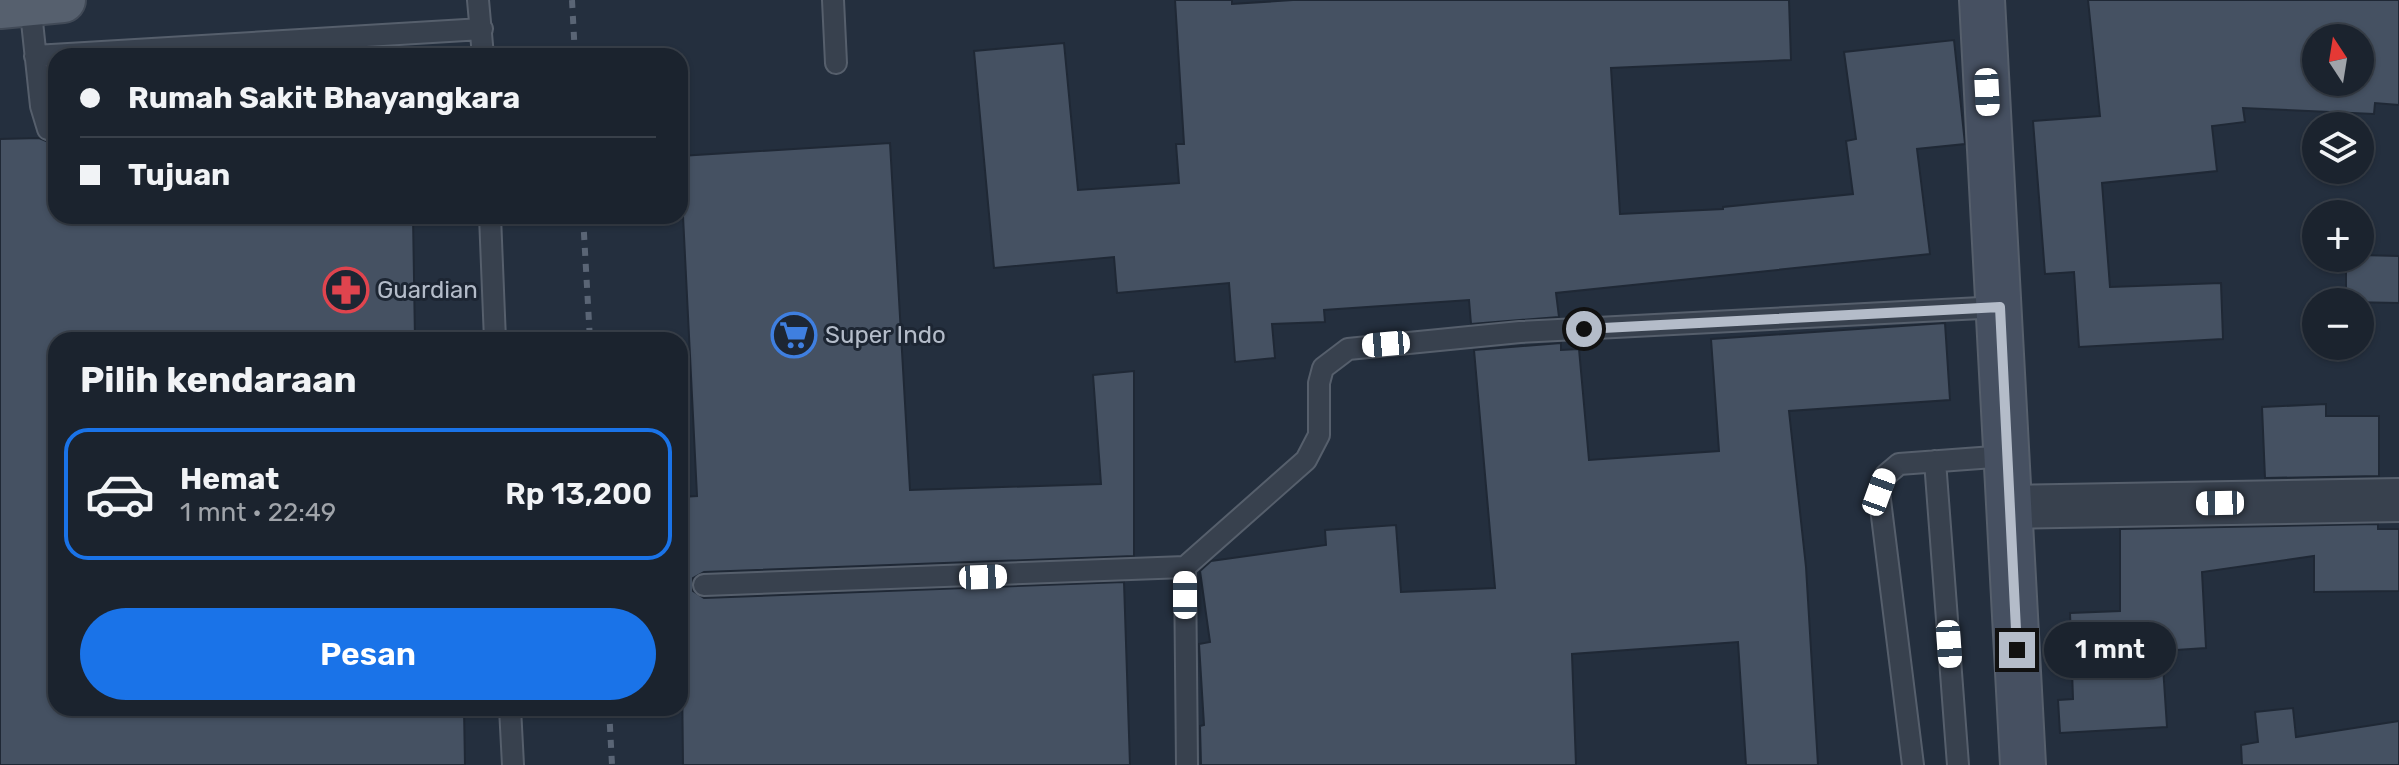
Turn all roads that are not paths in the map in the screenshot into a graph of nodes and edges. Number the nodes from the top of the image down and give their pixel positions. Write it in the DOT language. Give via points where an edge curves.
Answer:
graph roads {
  1 [pos="478,0"];
  2 [pos="833,0"];
  3 [pos="1982,0"];
  4 [pos="31,3"];
  5 [pos="482,29"];
  6 [pos="167,48"];
  7 [pos="483,48"];
  8 [pos="48,55"];
  9 [pos="35,56"];
  10 [pos="836,63"];
  11 [pos="48,129"];
  12 [pos="490,224"];
  13 [pos="2000,307"];
  14 [pos="495,332"];
  15 [pos="2007,456"];
  16 [pos="1935,461"];
  17 [pos="2399,500"];
  18 [pos="2010,507"];
  19 [pos="1185,567"];
  20 [pos="704,585"];
  21 [pos="510,716"];
  22 [pos="513,765"];
  23 [pos="1187,765"];
  24 [pos="1913,765"];
  25 [pos="1958,765"];
  26 [pos="2023,765"];
  1 -- 5 [label="lane"];
  2 -- 10 [label="lane"];
  3 -- 13 [label="street"];
  4 -- 9 [label="lane"];
  5 -- 6 [label="lane"];
  5 -- 7 [label="lane"];
  8 -- 9 [label="lane"];
  9 -- 11 [label="lane"];
  12 -- 14 [label="lane"];
  13 -- 15 [label="street"];
  13 -- 19 [label="lane" via="1520,332 1348,349 1323,368 1319,435 1306,460"];
  15 -- 16 [label="lane"];
  15 -- 18 [label="street"];
  16 -- 24 [label="lane" via="1899,464 1886,475 1879,492"];
  16 -- 25 [label="lane"];
  17 -- 18 [label="street"];
  18 -- 26 [label="street"];
  19 -- 20 [label="lane"];
  19 -- 23 [label="lane"];
  21 -- 22 [label="lane"];
}
